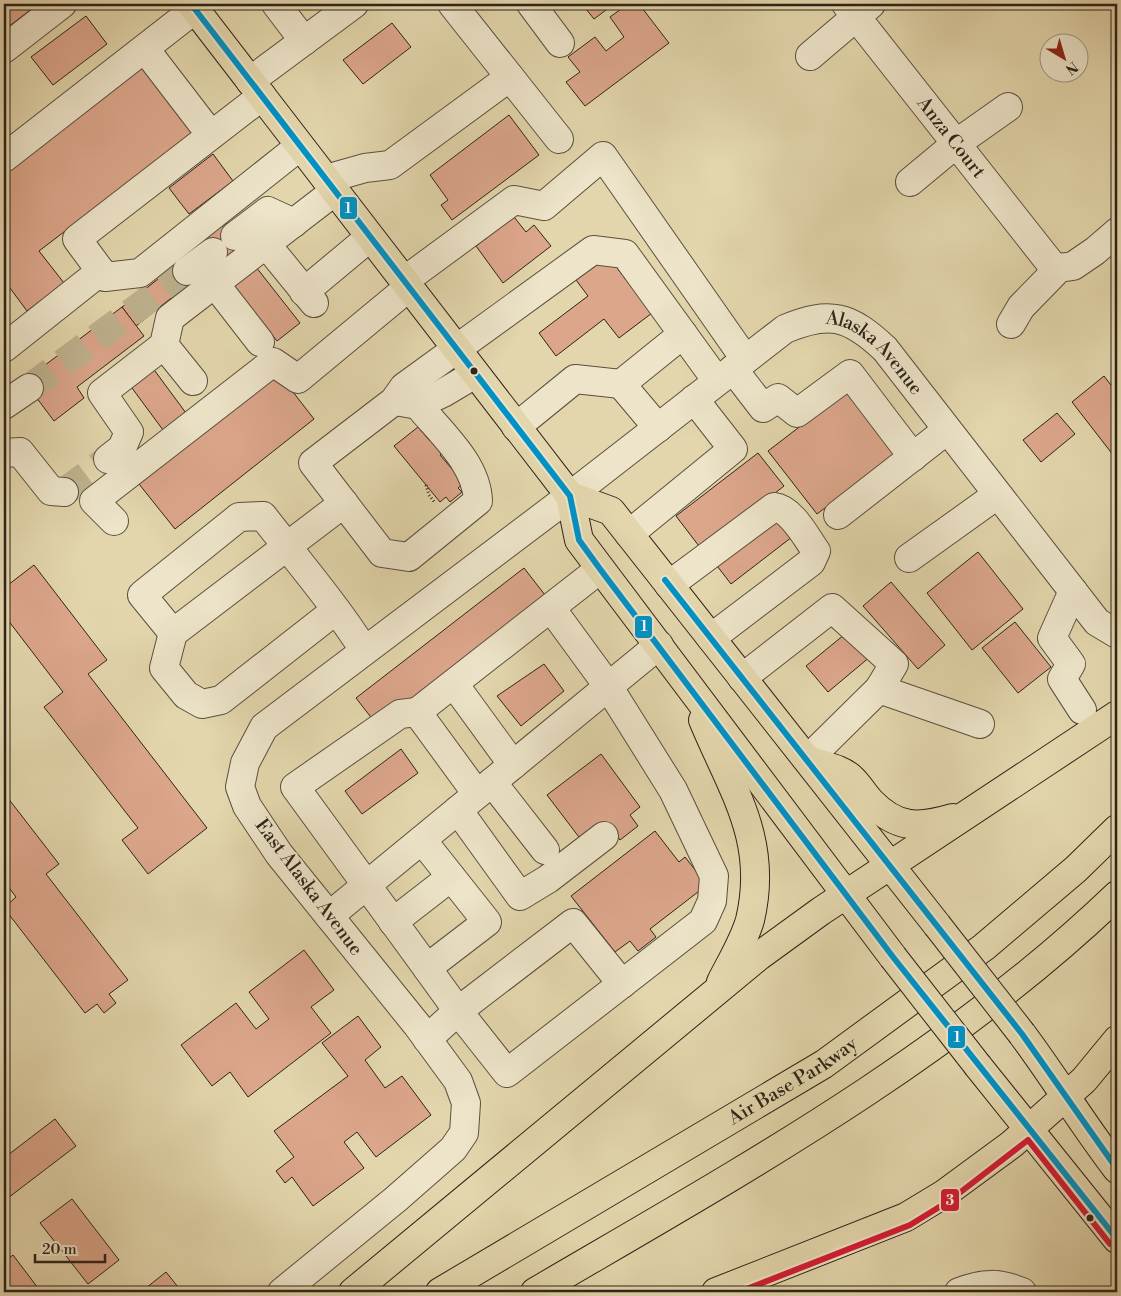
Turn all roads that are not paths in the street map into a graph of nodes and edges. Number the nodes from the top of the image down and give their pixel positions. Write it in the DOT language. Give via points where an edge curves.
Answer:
graph roads {
  1 [pos="62,4"];
  2 [pos="276,4"];
  3 [pos="354,4"];
  4 [pos="452,4"];
  5 [pos="531,4"];
  6 [pos="193,6"];
  7 [pos="858,8"];
  8 [pos="304,41"];
  9 [pos="560,43"];
  10 [pos="4,48"];
  11 [pos="145,49"];
  12 [pos="810,56"];
  13 [pos="510,77"];
  14 [pos="256,89"];
  15 [pos="1008,106"];
  16 [pos="211,135"];
  17 [pos="559,139"];
  18 [pos="957,143"];
  19 [pos="300,146"];
  20 [pos="4,158"];
  21 [pos="910,182"];
  22 [pos="330,185"];
  23 [pos="294,223"];
  24 [pos="1117,232"];
  25 [pos="235,236"];
  26 [pos="370,237"];
  27 [pos="266,244"];
  28 [pos="213,252"];
  29 [pos="1059,268"];
  30 [pos="101,271"];
  31 [pos="187,271"];
  32 [pos="215,284"];
  33 [pos="407,284"];
  34 [pos="1011,324"];
  35 [pos="683,334"];
  36 [pos="260,342"];
  37 [pos="164,345"];
  38 [pos="4,348"];
  39 [pos="456,348"];
  40 [pos="732,370"];
  41 [pos="475,374"];
  42 [pos="193,381"];
  43 [pos="621,384"];
  44 [pos="29,388"];
  45 [pos="694,399"];
  46 [pos="406,403"];
  47 [pos="4,405"];
  48 [pos="516,427"];
  49 [pos="658,428"];
  50 [pos="948,430"];
  51 [pos="4,453"];
  52 [pos="913,457"];
  53 [pos="108,459"];
  54 [pos="64,492"];
  55 [pos="997,495"];
  56 [pos="570,496"];
  57 [pos="344,503"];
  58 [pos="838,515"];
  59 [pos="114,521"];
  60 [pos="629,534"];
  61 [pos="286,546"];
  62 [pos="909,558"];
  63 [pos="600,569"];
  64 [pos="669,585"];
  65 [pos="1073,591"];
  66 [pos="551,608"];
  67 [pos="336,610"];
  68 [pos="173,633"];
  69 [pos="1117,634"];
  70 [pos="711,638"];
  71 [pos="659,645"];
  72 [pos="364,650"];
  73 [pos="742,678"];
  74 [pos="686,679"];
  75 [pos="454,684"];
  76 [pos="608,686"];
  77 [pos="879,688"];
  78 [pos="1082,710"];
  79 [pos="417,712"];
  80 [pos="1117,715"];
  81 [pos="980,724"];
  82 [pos="808,759"];
  83 [pos="513,764"];
  84 [pos="476,795"];
  85 [pos="970,812"];
  86 [pos="1117,829"];
  87 [pos="604,836"];
  88 [pos="422,840"];
  89 [pos="545,850"];
  90 [pos="890,865"];
  91 [pos="451,876"];
  92 [pos="366,886"];
  93 [pos="846,895"];
  94 [pos="1117,895"];
  95 [pos="329,916"];
  96 [pos="393,922"];
  97 [pos="427,968"];
  98 [pos="622,984"];
  99 [pos="717,989"];
  100 [pos="458,1012"];
  101 [pos="427,1039"];
  102 [pos="1117,1040"];
  103 [pos="1066,1096"];
  104 [pos="1029,1128"];
  105 [pos="1117,1169"];
  106 [pos="1117,1239"];
  107 [pos="282,1292"];
  108 [pos="352,1292"];
  109 [pos="440,1292"];
  110 [pos="535,1292"];
  111 [pos="716,1292"];
  112 [pos="959,1292"];
  113 [pos="1022,1292"];
  1 -- 10 [label="street"];
  2 -- 8 [label="street"];
  3 -- 8 [label="street"];
  4 -- 13 [label="street"];
  5 -- 9 [label="street"];
  6 -- 11 [label="street"];
  6 -- 14 [label="main road"];
  7 -- 12 [label="street"];
  7 -- 18 [label="street, Anza Court"];
  8 -- 14 [label="street"];
  11 -- 16 [label="street"];
  11 -- 20 [label="street"];
  13 -- 17 [label="street"];
  13 -- 22 [label="street" via="390,165 365,168"];
  14 -- 16 [label="street"];
  14 -- 19 [label="main road"];
  15 -- 18 [label="street"];
  16 -- 30 [label="street" via="77,239"];
  18 -- 21 [label="street"];
  18 -- 29 [label="street, Anza Court" via="1052,264"];
  19 -- 22 [label="main road"];
  19 -- 30 [label="street" via="140,273 105,277"];
  22 -- 23 [label="street"];
  22 -- 26 [label="main road"];
  23 -- 25 [label="street" via="268,211"];
  23 -- 27 [label="street"];
  24 -- 29 [label="street" via="1073,266"];
  26 -- 27 [label="street" via="309,297"];
  26 -- 33 [label="main road"];
  27 -- 32 [label="street"];
  28 -- 31 [label="street"];
  29 -- 34 [label="street" via="1022,307"];
  30 -- 38 [label="street"];
  32 -- 36 [label="street"];
  32 -- 37 [label="street" via="170,318"];
  33 -- 39 [label="main road"];
  33 -- 40 [label="street" via="514,200 544,206 603,156"];
  33 -- 59 [label="street" via="298,379 273,362 94,501"];
  35 -- 39 [label="street" via="625,254 593,250"];
  35 -- 40 [label="street"];
  35 -- 43 [label="street"];
  37 -- 42 [label="street"];
  37 -- 53 [label="street" via="102,393 129,432 122,448"];
  39 -- 41 [label="main road"];
  39 -- 46 [label="street" via="404,387"];
  40 -- 45 [label="street, Alaska Avenue"];
  40 -- 50 [label="street, Alaska Avenue" via="785,329 806,320 846,320 885,349"];
  40 -- 52 [label="street" via="763,408 778,398 797,413 850,374"];
  41 -- 46 [label="street" via="443,394"];
  41 -- 48 [label="main road"];
  43 -- 48 [label="street" via="574,379"];
  43 -- 49 [label="street"];
  44 -- 47 [label="street"];
  45 -- 49 [label="street, Alaska Avenue"];
  45 -- 60 [label="street" via="733,449"];
  46 -- 57 [label="street" via="313,463"];
  46 -- 57 [label="street" via="466,463 478,487 478,501 408,557 382,553"];
  48 -- 56 [label="main road"];
  49 -- 56 [label="street, Alaska Avenue"];
  50 -- 52 [label="street"];
  50 -- 55 [label="street, Alaska Avenue"];
  51 -- 54 [label="street" via="20,452 51,491"];
  52 -- 58 [label="street"];
  55 -- 62 [label="street"];
  55 -- 65 [label="street, Alaska Avenue"];
  56 -- 60 [label="main road" via="611,511"];
  56 -- 63 [label="main road" via="579,540"];
  56 -- 72 [label="street, East Alaska Avenue"];
  57 -- 61 [label="street"];
  60 -- 64 [label="main road"];
  61 -- 67 [label="street"];
  61 -- 68 [label="street"];
  61 -- 68 [label="street" via="262,516 239,517 142,596"];
  63 -- 66 [label="street"];
  63 -- 71 [label="main road"];
  64 -- 70 [label="main road"];
  64 -- 70 [label="street" via="774,507 785,510 801,530 816,551 812,562"];
  65 -- 69 [label="street, Alaska Avenue" via="1097,622"];
  65 -- 78 [label="street" via="1052,638 1071,664 1062,679"];
  66 -- 75 [label="street"];
  66 -- 76 [label="street"];
  67 -- 68 [label="street" via="221,700 202,704 186,695 164,668"];
  67 -- 72 [label="street"];
  70 -- 73 [label="main road"];
  71 -- 74 [label="main road"];
  71 -- 76 [label="street"];
  72 -- 95 [label="street, East Alaska Avenue" via="264,727 244,763 240,787 247,806 279,854"];
  73 -- 77 [label="street" via="832,608 894,664"];
  73 -- 82 [label="main road"];
  74 -- 93 [label="main road"];
  74 -- 99 [label="main road" via="723,768 741,801 755,857 755,889 749,921"];
  75 -- 79 [label="street"];
  75 -- 83 [label="street"];
  76 -- 83 [label="street"];
  76 -- 98 [label="street" via="673,790 714,876 712,901 703,921"];
  77 -- 81 [label="street"];
  77 -- 82 [label="street"];
  79 -- 84 [label="street"];
  79 -- 92 [label="street" via="400,714 294,787"];
  80 -- 85 [label="main road"];
  82 -- 85 [label="main road" via="850,777 877,807 902,824 920,826"];
  82 -- 90 [label="main road"];
  83 -- 84 [label="street"];
  84 -- 87 [label="street" via="520,896"];
  84 -- 88 [label="street"];
  84 -- 89 [label="street"];
  85 -- 90 [label="main road"];
  86 -- 109 [label="main road, Air Base Parkway" via="1076,869 984,947 824,1064"];
  88 -- 91 [label="street"];
  88 -- 92 [label="street"];
  90 -- 93 [label="main road"];
  90 -- 103 [label="main road, bridge" via="1022,1034"];
  91 -- 96 [label="street"];
  91 -- 97 [label="street" via="487,922"];
  92 -- 95 [label="street"];
  92 -- 96 [label="street"];
  93 -- 99 [label="main road"];
  93 -- 104 [label="main road, bridge"];
  94 -- 110 [label="main road" via="1014,985 852,1104"];
  95 -- 101 [label="street, East Alaska Avenue"];
  96 -- 97 [label="street"];
  97 -- 100 [label="street"];
  98 -- 100 [label="street" via="573,923"];
  98 -- 100 [label="street" via="507,1073"];
  99 -- 108 [label="main road"];
  100 -- 101 [label="street"];
  101 -- 107 [label="street, East Alaska Avenue" via="458,1081 466,1103 464,1134 453,1148 396,1199"];
  102 -- 103 [label="main road" via="1084,1080"];
  103 -- 104 [label="main road"];
  103 -- 105 [label="main road" via="1087,1131"];
  104 -- 106 [label="main road"];
  104 -- 111 [label="main road" via="944,1194 906,1217"];
  112 -- 113 [label="street" via="979,1285 1006,1286"];
}
